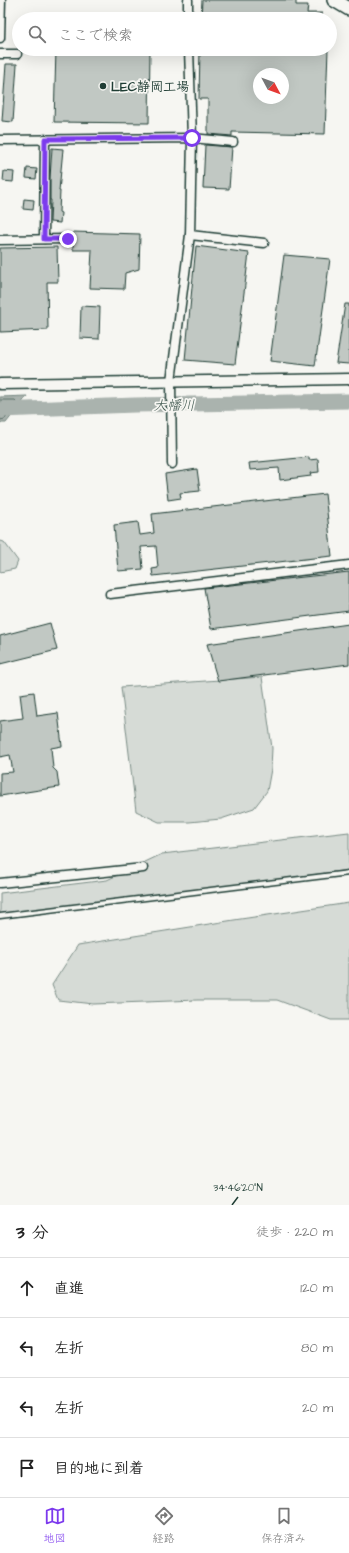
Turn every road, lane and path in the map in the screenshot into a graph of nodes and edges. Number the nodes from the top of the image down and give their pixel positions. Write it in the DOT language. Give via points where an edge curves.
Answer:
graph roads {
  1 [pos="1,0"];
  2 [pos="188,0"];
  3 [pos="334,0"];
  4 [pos="349,10"];
  5 [pos="188,12"];
  6 [pos="0,38"];
  7 [pos="0,54"];
  8 [pos="12,54"];
  9 [pos="189,56"];
  10 [pos="192,138"];
  11 [pos="45,139"];
  12 [pos="0,140"];
  13 [pos="233,142"];
  14 [pos="190,235"];
  15 [pos="44,239"];
  16 [pos="68,239"];
  17 [pos="0,240"];
  18 [pos="264,243"];
  19 [pos="349,379"];
  20 [pos="171,381"];
  21 [pos="0,384"];
  22 [pos="172,464"];
  23 [pos="349,565"];
  24 [pos="110,594"];
  25 [pos="143,868"];
  26 [pos="349,873"];
  27 [pos="0,883"];
  28 [pos="0,916"];
  1 -- 6 [label="street"];
  2 -- 5 [label="street"];
  3 -- 4 [label="main road"];
  7 -- 8 [label="street"];
  9 -- 10 [label="street"];
  10 -- 11 [label="street"];
  10 -- 13 [label="street"];
  10 -- 14 [label="street"];
  11 -- 12 [label="street"];
  11 -- 15 [label="street"];
  14 -- 18 [label="street"];
  14 -- 20 [label="street"];
  15 -- 16 [label="street"];
  15 -- 17 [label="street"];
  19 -- 20 [label="street"];
  20 -- 21 [label="street"];
  20 -- 22 [label="street"];
  23 -- 24 [label="street"];
  25 -- 27 [label="street"];
  26 -- 28 [label="lane"];
}
